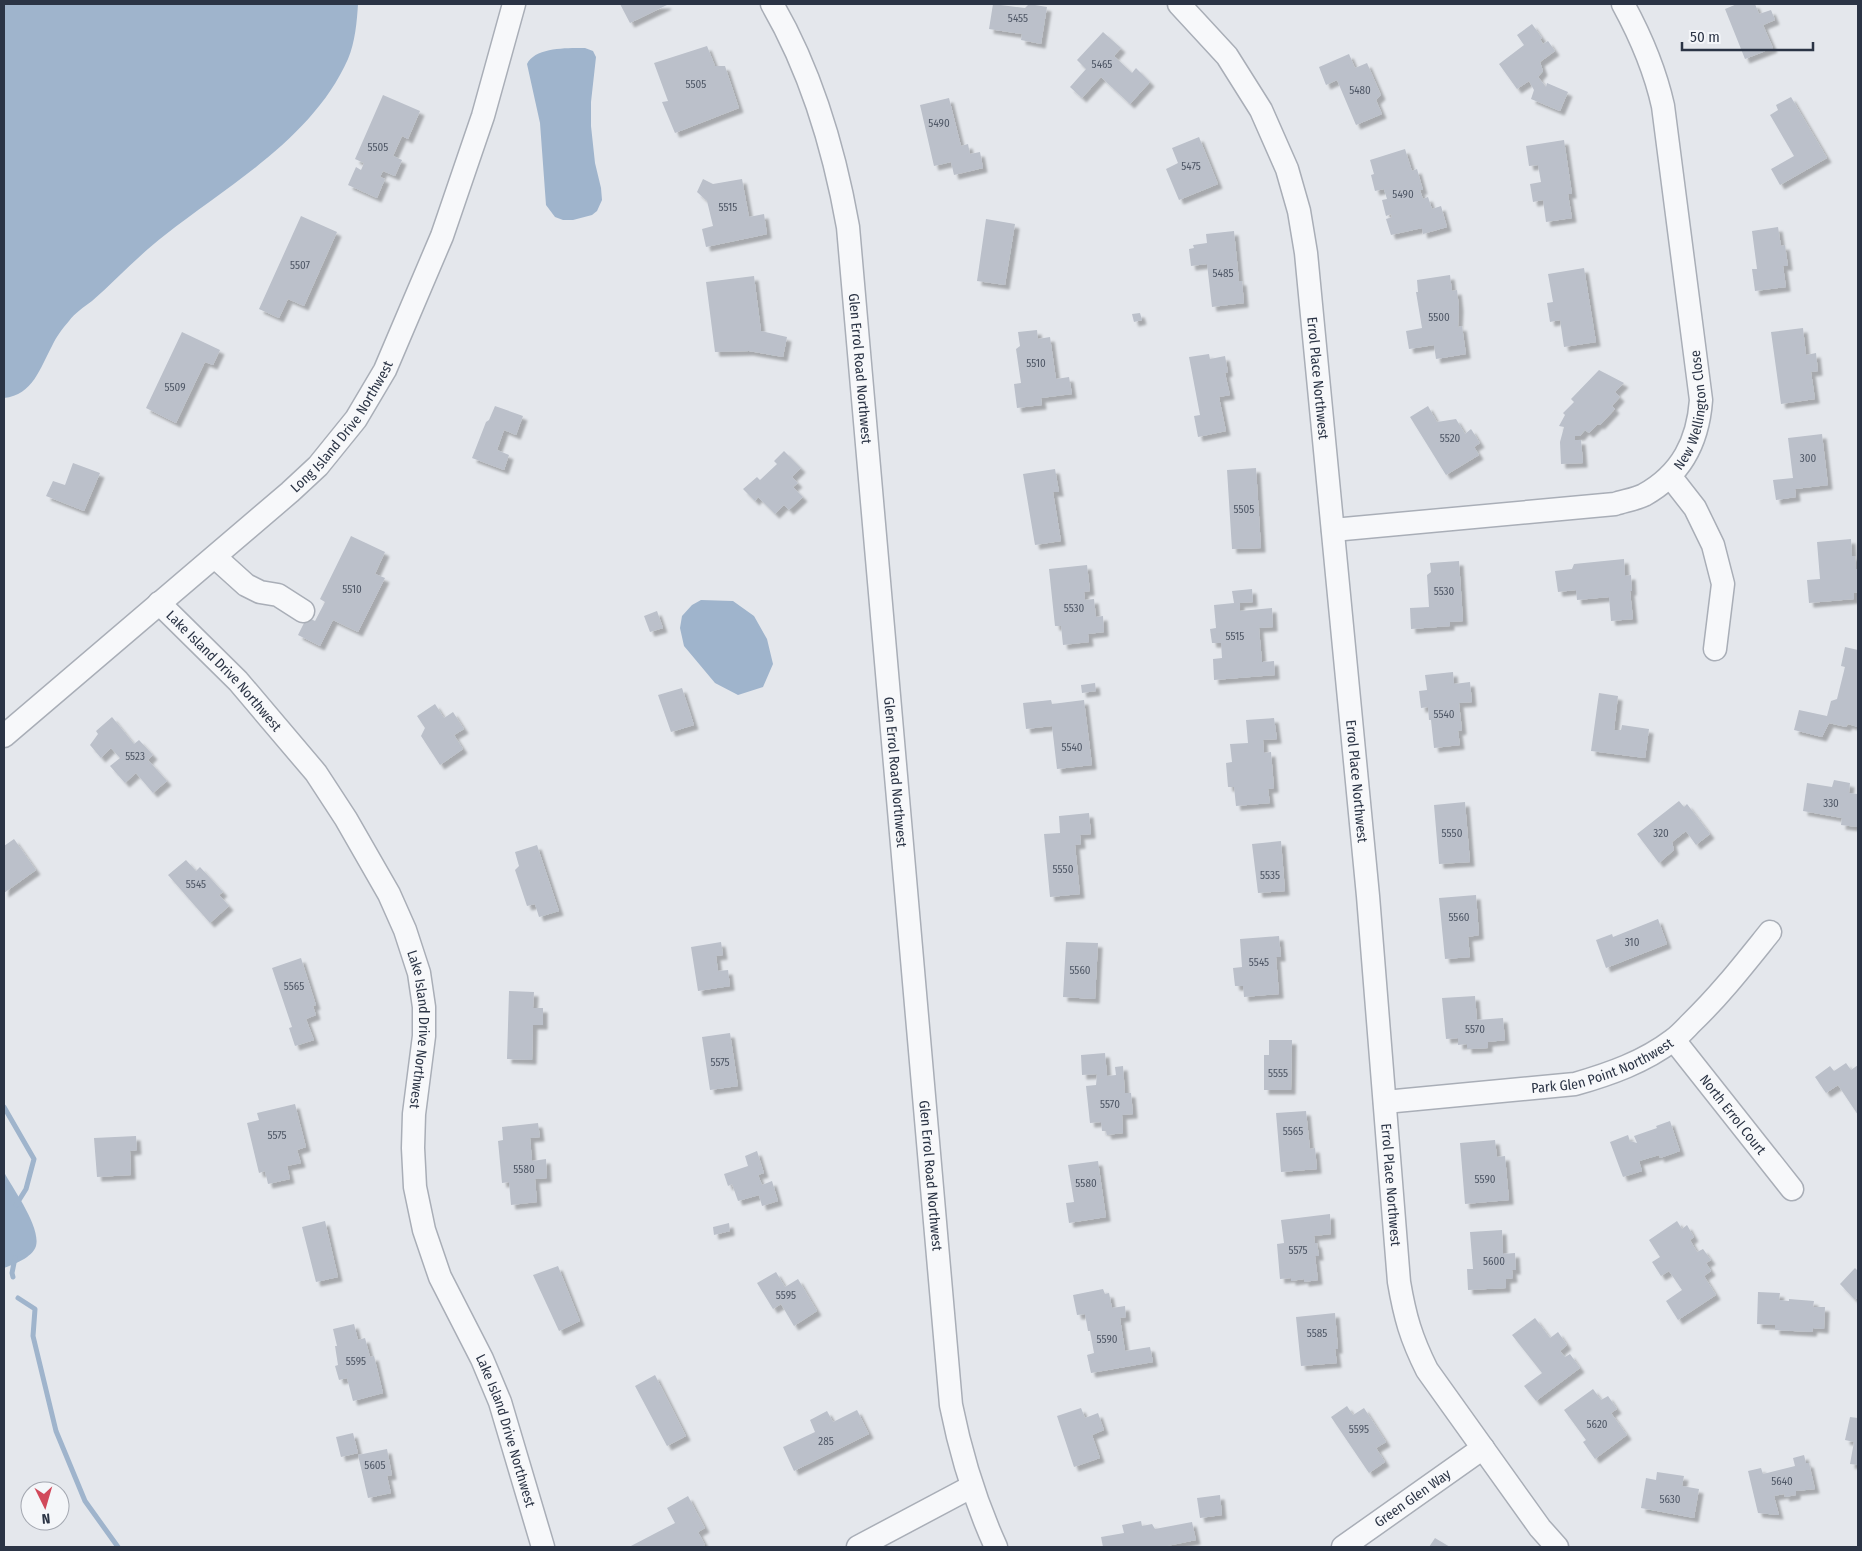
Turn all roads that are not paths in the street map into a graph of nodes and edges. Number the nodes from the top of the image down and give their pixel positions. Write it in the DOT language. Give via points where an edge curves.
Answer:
graph roads {
  1 [pos="514,4"];
  2 [pos="772,4"];
  3 [pos="1179,4"];
  4 [pos="1624,4"];
  5 [pos="1670,476"];
  6 [pos="1333,530"];
  7 [pos="216,556"];
  8 [pos="160,603"];
  9 [pos="303,611"];
  10 [pos="1715,649"];
  11 [pos="4,736"];
  12 [pos="1770,932"];
  13 [pos="1674,1040"];
  14 [pos="1385,1102"];
  15 [pos="1792,1189"];
  16 [pos="1483,1448"];
  17 [pos="971,1487"];
  18 [pos="543,1547"];
  19 [pos="858,1547"];
  20 [pos="996,1547"];
  21 [pos="1343,1547"];
  22 [pos="1557,1547"];
  1 -- 7 [label="street, Long Island Drive Northwest" via="483,116 442,236 385,370 356,418 318,466"];
  2 -- 17 [label="street, Glen Errol Road Northwest" via="807,75 825,126 848,226 951,1405"];
  3 -- 6 [label="street, Errol Place Northwest" via="1227,56 1261,110 1287,170 1299,211 1306,253"];
  4 -- 5 [label="street, New Wellington Close" via="1640,34 1663,106 1701,400 1693,442"];
  5 -- 6 [label="street, New Wellington Close" via="1644,495 1615,504"];
  5 -- 10 [label="street" via="1695,508 1713,544 1723,584"];
  6 -- 14 [label="street, Errol Place Northwest"];
  7 -- 8 [label="street, Long Island Drive Northwest"];
  7 -- 9 [label="street" via="246,584 260,592 278,595"];
  8 -- 11 [label="street, Long Island Drive Northwest"];
  8 -- 18 [label="street, Lake Island Drive Northwest" via="238,681 316,773 389,894 405,930 419,973 424,1007 413,1148 415,1187 424,1230 440,1277 500,1402"];
  12 -- 13 [label="street, Park Glen Point Northwest" via="1716,999"];
  13 -- 14 [label="street, Park Glen Point Northwest" via="1627,1067 1575,1084"];
  13 -- 15 [label="street, North Errol Court"];
  14 -- 16 [label="street, Errol Place Northwest" via="1399,1282 1406,1321 1427,1370"];
  16 -- 21 [label="street, Green Glen Way"];
  16 -- 22 [label="street, Errol Place Northwest"];
  17 -- 19 [label="street"];
  17 -- 20 [label="street, Glen Errol Road Northwest"];
}
